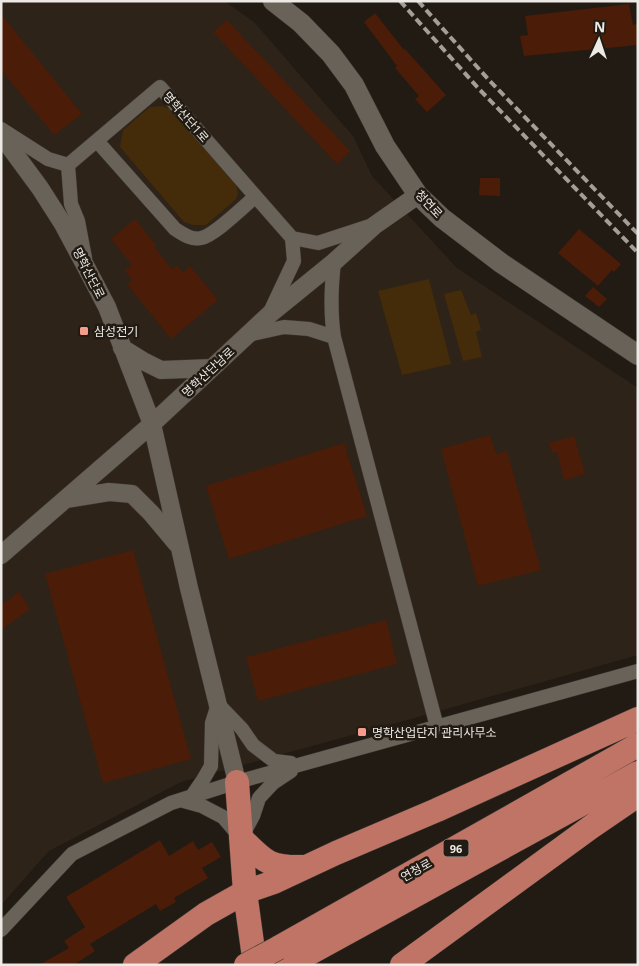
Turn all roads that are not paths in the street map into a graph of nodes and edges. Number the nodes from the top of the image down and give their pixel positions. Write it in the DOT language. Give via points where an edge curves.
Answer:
graph roads {
  1 [pos="273,1"];
  2 [pos="1,129"];
  3 [pos="1,135"];
  4 [pos="97,141"];
  5 [pos="68,165"];
  6 [pos="418,194"];
  7 [pos="255,196"];
  8 [pos="375,225"];
  9 [pos="292,238"];
  10 [pos="334,262"];
  11 [pos="86,267"];
  12 [pos="270,314"];
  13 [pos="247,335"];
  14 [pos="334,337"];
  15 [pos="122,348"];
  16 [pos="638,355"];
  17 [pos="212,368"];
  18 [pos="152,424"];
  19 [pos="65,499"];
  20 [pos="180,548"];
  21 [pos="1,556"];
  22 [pos="638,671"];
  23 [pos="218,704"];
  24 [pos="632,722"];
  25 [pos="437,727"];
  26 [pos="636,746"];
  27 [pos="300,764"];
  28 [pos="638,773"];
  29 [pos="237,782"];
  30 [pos="638,795"];
  31 [pos="185,798"];
  32 [pos="241,838"];
  33 [pos="307,867"];
  34 [pos="245,892"];
  35 [pos="211,912"];
  36 [pos="1,930"];
  37 [pos="283,956"];
  38 [pos="135,965"];
  39 [pos="246,965"];
  40 [pos="255,965"];
  41 [pos="402,965"];
  1 -- 6 [label="main road, 청연로" via="301,23 354,85 385,146"];
  2 -- 5 [label="street" via="48,158"];
  3 -- 11 [label="street, 명학산단로" via="40,188"];
  4 -- 5 [label="street, 명학산단1로"];
  4 -- 7 [label="street" via="175,229 188,237 201,238 213,232"];
  4 -- 7 [label="street, 명학산단1로" via="160,87"];
  5 -- 11 [label="street" via="71,204 78,220"];
  6 -- 8 [label="street, 명학산단남로"];
  6 -- 16 [label="main road, 청연로" via="442,218 501,263"];
  7 -- 9 [label="street, 명학산단1로"];
  8 -- 9 [label="street" via="318,244"];
  8 -- 10 [label="street, 명학산단남로"];
  9 -- 12 [label="street" via="294,261"];
  10 -- 12 [label="street, 명학산단남로"];
  10 -- 14 [label="street" via="330,312"];
  11 -- 15 [label="street, 명학산단로"];
  12 -- 13 [label="street, 명학산단남로"];
  13 -- 14 [label="street" via="284,327 308,329"];
  13 -- 17 [label="street, 명학산단남로"];
  14 -- 25 [label="street"];
  15 -- 17 [label="street" via="161,370"];
  15 -- 18 [label="street, 명학산단로"];
  17 -- 18 [label="street, 명학산단남로"];
  18 -- 19 [label="street, 명학산단남로"];
  18 -- 20 [label="street, 명학산단로"];
  19 -- 20 [label="street" via="109,492 132,494"];
  19 -- 21 [label="street, 명학산단남로"];
  20 -- 23 [label="street, 명학산단로"];
  22 -- 25 [label="street"];
  23 -- 27 [label="street" via="253,745 274,761"];
  23 -- 29 [label="street, 명학산단로"];
  23 -- 31 [label="street" via="212,723 211,766 204,780"];
  24 -- 33 [label="highway"];
  25 -- 27 [label="street"];
  26 -- 37 [label="highway, 연청로 / 96"];
  27 -- 29 [label="street"];
  27 -- 32 [label="street" via="273,783 259,798 254,816"];
  28 -- 37 [label="highway, 연청로 / 96"];
  29 -- 31 [label="street"];
  29 -- 32 [label="highway"];
  30 -- 41 [label="highway"];
  31 -- 32 [label="street" via="223,817"];
  31 -- 36 [label="street" via="72,854"];
  32 -- 33 [label="highway" via="263,860 283,867"];
  32 -- 34 [label="highway"];
  32 -- 35 [label="highway" via="236,874"];
  33 -- 34 [label="highway"];
  34 -- 35 [label="highway"];
  34 -- 40 [label="highway"];
  35 -- 38 [label="highway"];
  37 -- 39 [label="highway, 연청로 / 96, bridge"];
}
